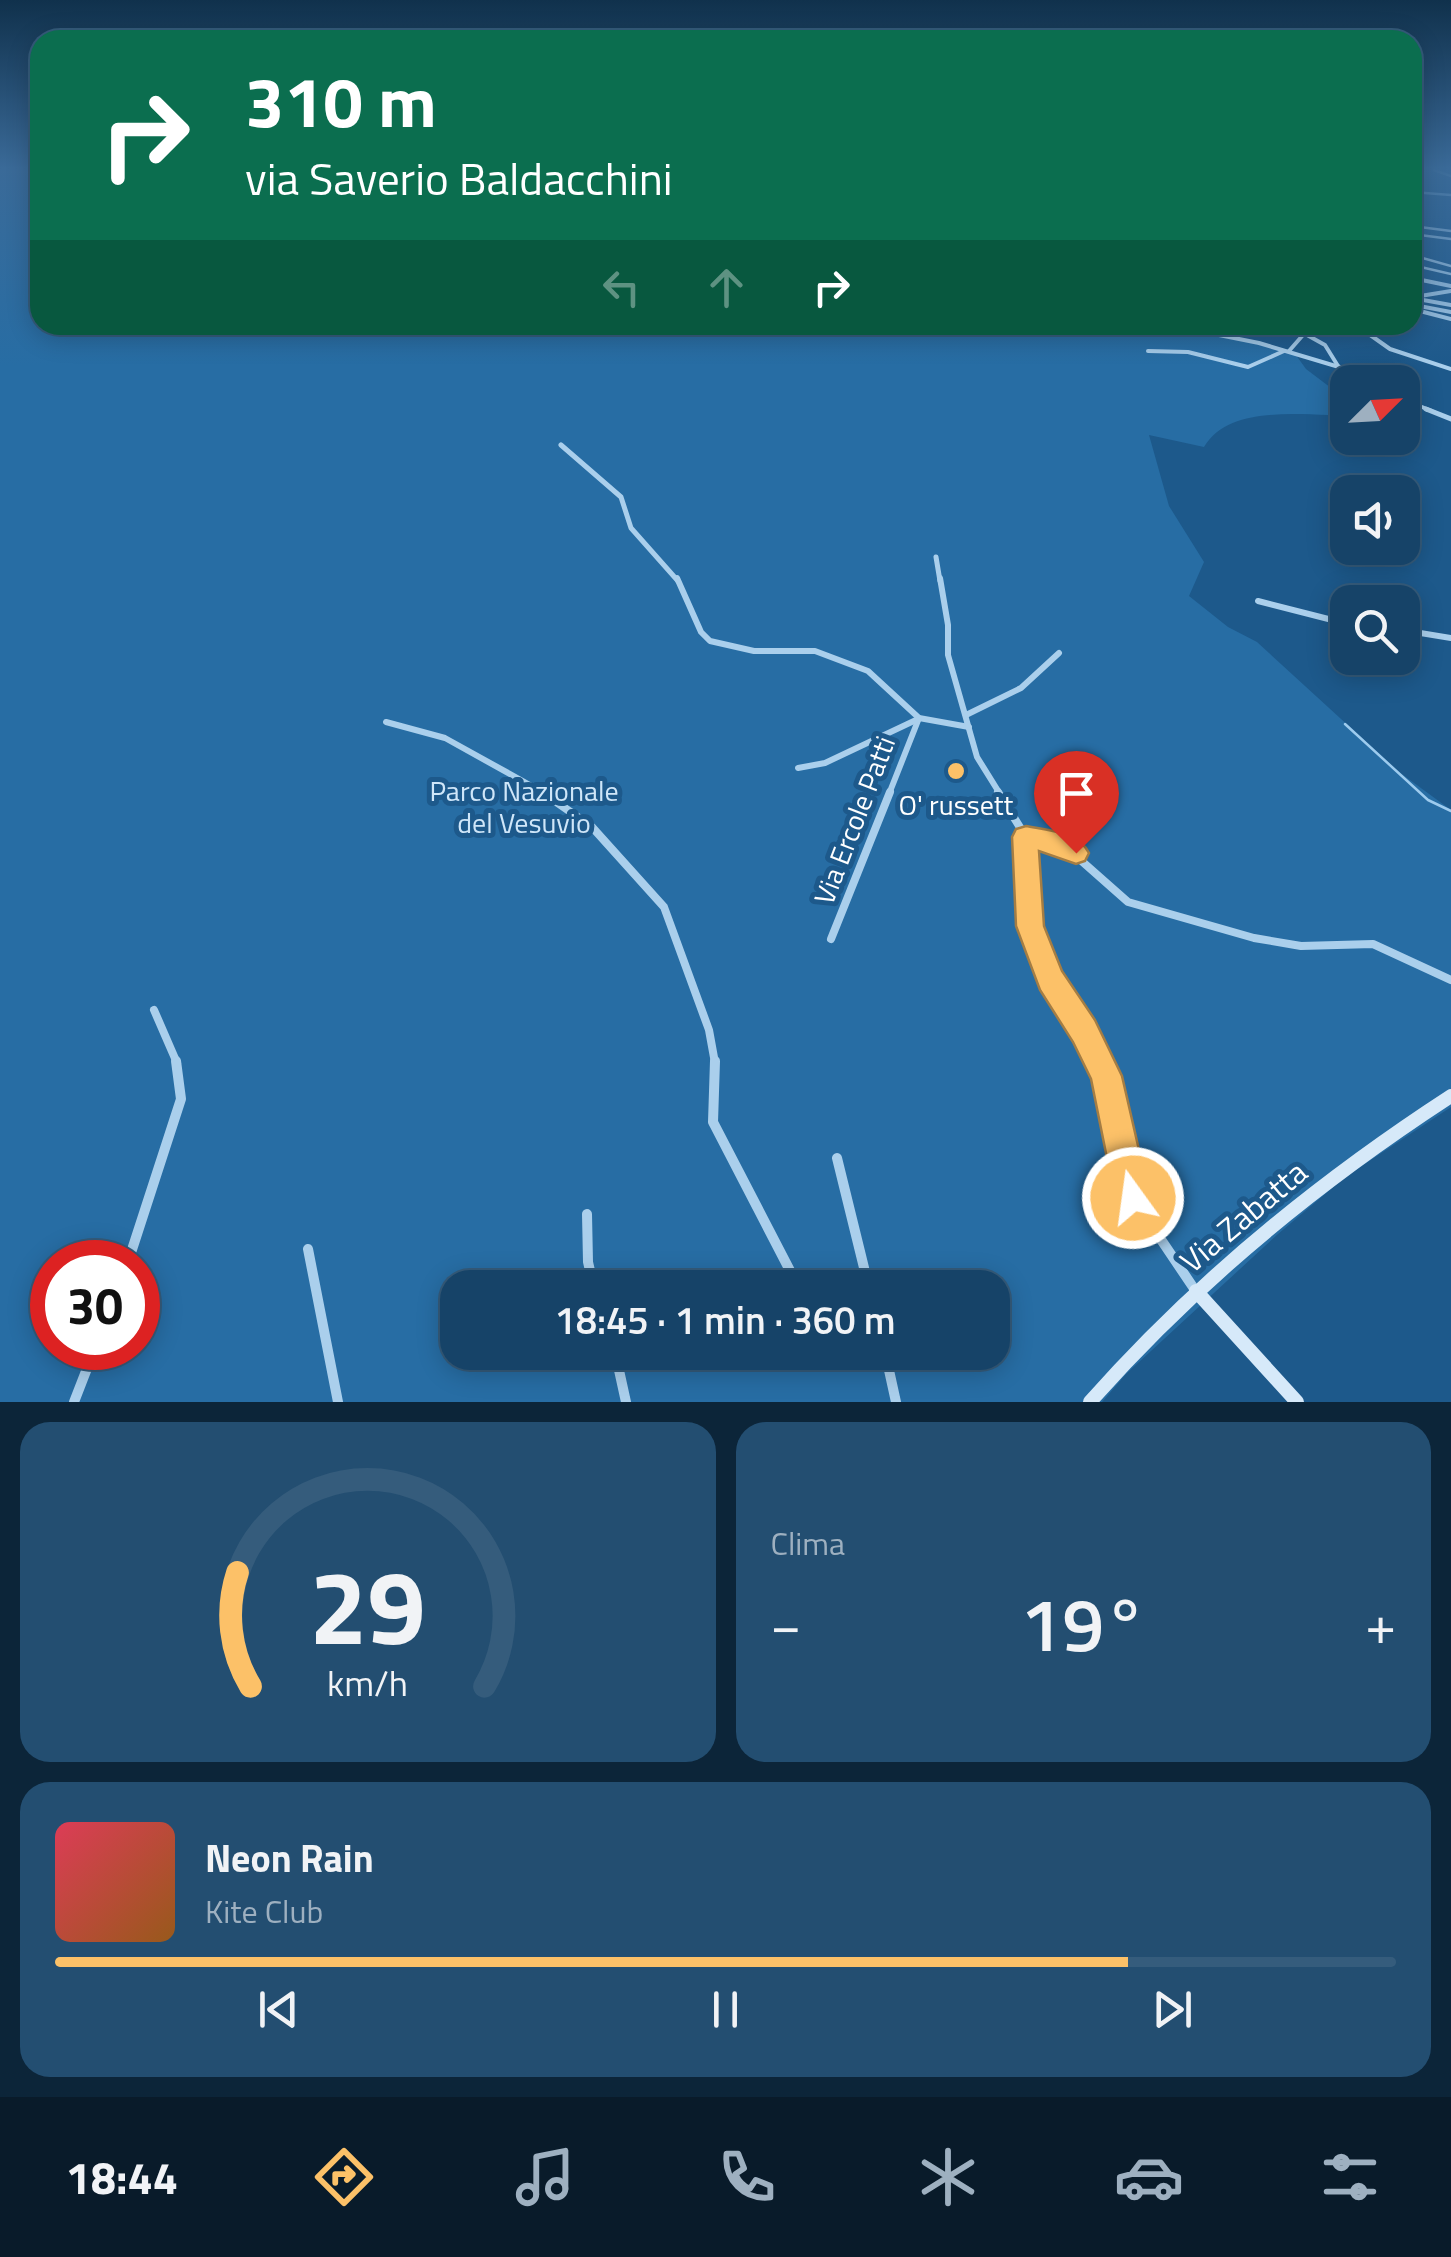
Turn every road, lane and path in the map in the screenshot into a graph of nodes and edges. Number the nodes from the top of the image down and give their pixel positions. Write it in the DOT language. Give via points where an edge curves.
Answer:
graph roads {
  1 [pos="1423,235"];
  2 [pos="1451,239"];
  3 [pos="1422,258"];
  4 [pos="1451,266"];
  5 [pos="1422,267"];
  6 [pos="1451,274"];
  7 [pos="1422,280"];
  8 [pos="1451,287"];
  9 [pos="1422,298"];
  10 [pos="1422,305"];
  11 [pos="1422,305"];
  12 [pos="1451,312"];
  13 [pos="1214,335"];
  14 [pos="1304,335"];
  15 [pos="1371,335"];
  16 [pos="1148,351"];
  17 [pos="1287,351"];
  18 [pos="1332,365"];
  19 [pos="1338,365"];
  20 [pos="1451,369"];
  21 [pos="1420,407"];
  22 [pos="1451,419"];
  23 [pos="561,445"];
  24 [pos="936,558"];
  25 [pos="1258,602"];
  26 [pos="1330,620"];
  27 [pos="1420,633"];
  28 [pos="1451,638"];
  29 [pos="1060,653"];
  30 [pos="966,716"];
  31 [pos="918,719"];
  32 [pos="386,722"];
  33 [pos="969,726"];
  34 [pos="798,768"];
  35 [pos="1026,837"];
  36 [pos="831,940"];
  37 [pos="1451,980"];
  38 [pos="154,1010"];
  39 [pos="1451,1096"];
  40 [pos="837,1158"];
  41 [pos="587,1214"];
  42 [pos="135,1240"];
  43 [pos="308,1249"];
  44 [pos="590,1270"];
  45 [pos="790,1270"];
  46 [pos="865,1270"];
  47 [pos="1196,1290"];
  48 [pos="87,1370"];
  49 [pos="619,1370"];
  50 [pos="888,1370"];
  51 [pos="74,1402"];
  52 [pos="338,1402"];
  53 [pos="626,1402"];
  54 [pos="896,1402"];
  55 [pos="1090,1402"];
  56 [pos="1297,1402"];
  1 -- 2 [label="street"];
  3 -- 4 [label="street"];
  5 -- 6 [label="street"];
  7 -- 8 [label="street"];
  8 -- 9 [label="street"];
  10 -- 12 [label="street"];
  11 -- 12 [label="street"];
  13 -- 17 [label="street"];
  14 -- 17 [label="street"];
  14 -- 19 [label="street" via="1328,348"];
  15 -- 20 [label="street"];
  16 -- 17 [label="street" via="1188,352 1248,368"];
  17 -- 18 [label="street"];
  21 -- 22 [label="street"];
  23 -- 31 [label="street" via="621,497 631,528 676,577 710,641 835,658 882,681"];
  24 -- 30 [label="street" via="948,655"];
  25 -- 26 [label="street"];
  27 -- 28 [label="street"];
  29 -- 30 [label="street" via="1021,688"];
  30 -- 33 [label="street"];
  31 -- 33 [label="street"];
  31 -- 34 [label="street"];
  31 -- 36 [label="street, Via Ercole Patti"];
  32 -- 45 [label="street" via="445,738 533,786 600,835 664,907 709,1030 716,1070 712,1122"];
  33 -- 35 [label="street" via="983,769"];
  35 -- 37 [label="street" via="1076,853 1128,902 1270,941 1373,944"];
  35 -- 47 [label="street" via="1037,952 1106,1076 1133,1198"];
  38 -- 42 [label="street" via="176,1064 181,1098"];
  39 -- 47 [label="street, Via Zabatta" via="1356,1158"];
  40 -- 46 [label="street"];
  41 -- 44 [label="street"];
  43 -- 52 [label="street"];
  47 -- 55 [label="street, Via Zabatta"];
  47 -- 56 [label="street"];
  48 -- 51 [label="street"];
  49 -- 53 [label="street"];
  50 -- 54 [label="street"];
}
